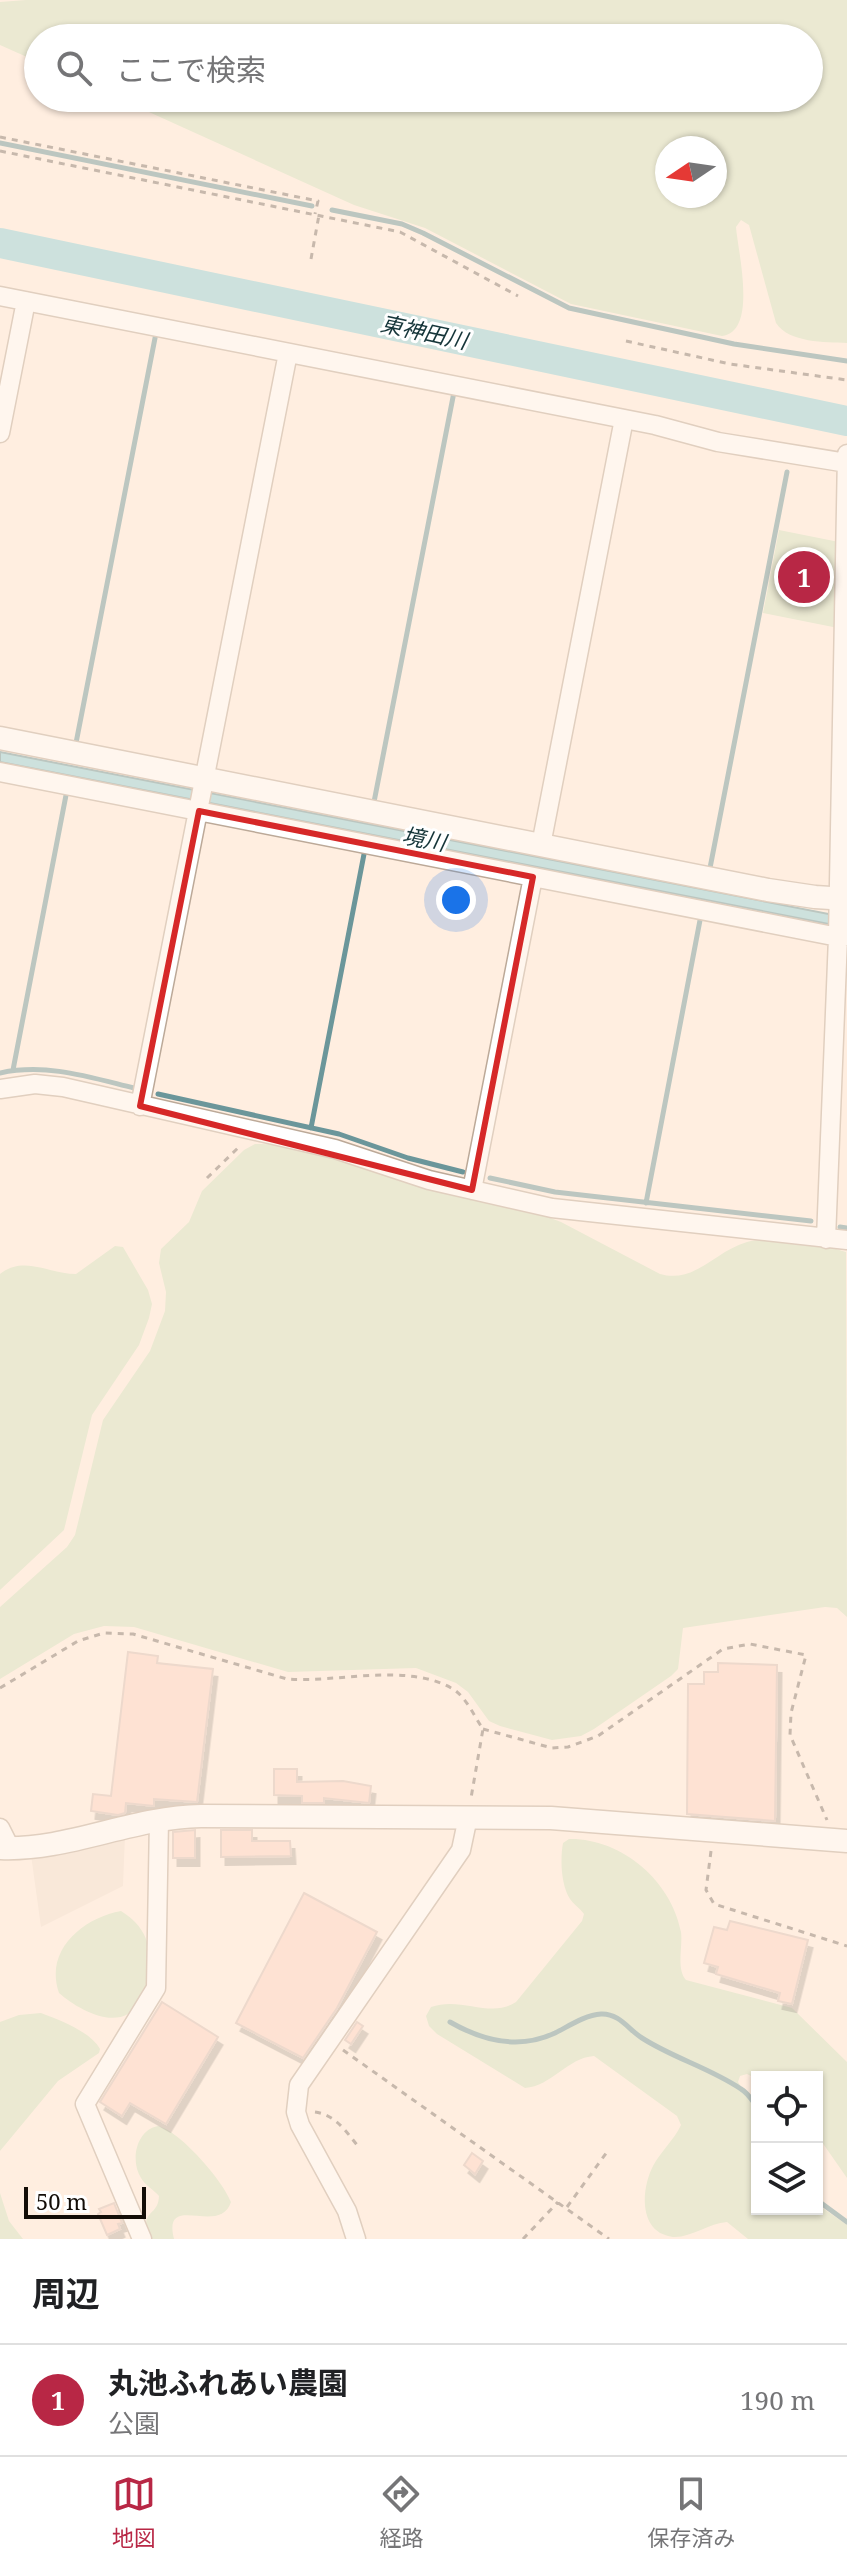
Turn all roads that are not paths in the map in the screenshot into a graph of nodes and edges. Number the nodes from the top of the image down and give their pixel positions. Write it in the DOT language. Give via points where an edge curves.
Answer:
graph roads {
  1 [pos="0,296"];
  2 [pos="26,301"];
  3 [pos="288,353"];
  4 [pos="624,419"];
  5 [pos="0,433"];
  6 [pos="846,460"];
  7 [pos="0,738"];
  8 [pos="0,772"];
  9 [pos="202,796"];
  10 [pos="541,845"];
  11 [pos="533,877"];
  12 [pos="841,903"];
  13 [pos="841,935"];
  14 [pos="0,1089"];
  15 [pos="140,1106"];
  16 [pos="472,1190"];
  17 [pos="826,1239"];
  18 [pos="847,1240"];
  19 [pos="468,1817"];
  20 [pos="159,1819"];
  21 [pos="837,1840"];
  22 [pos="3,1841"];
  23 [pos="142,2239"];
  24 [pos="356,2239"];
  1 -- 2 [label="street"];
  2 -- 3 [label="street"];
  2 -- 5 [label="street"];
  3 -- 4 [label="street"];
  3 -- 9 [label="street"];
  4 -- 6 [label="street" via="718,442"];
  4 -- 10 [label="street"];
  6 -- 12 [label="street"];
  7 -- 9 [label="street"];
  8 -- 9 [label="street"];
  9 -- 10 [label="street"];
  9 -- 11 [label="street"];
  9 -- 15 [label="street"];
  10 -- 12 [label="street"];
  11 -- 13 [label="street"];
  11 -- 16 [label="street"];
  12 -- 13 [label="street"];
  13 -- 17 [label="street"];
  14 -- 15 [label="street" via="49,1084"];
  15 -- 16 [label="street" via="335,1149"];
  16 -- 17 [label="street" via="552,1208"];
  17 -- 18 [label="street"];
  19 -- 20 [label="street"];
  19 -- 21 [label="street" via="551,1818"];
  19 -- 24 [label="street" via="461,1850 299,2085 300,2125 347,2211"];
  20 -- 22 [label="street" via="43,1846"];
  20 -- 23 [label="street" via="156,1988 85,2104"];
}
